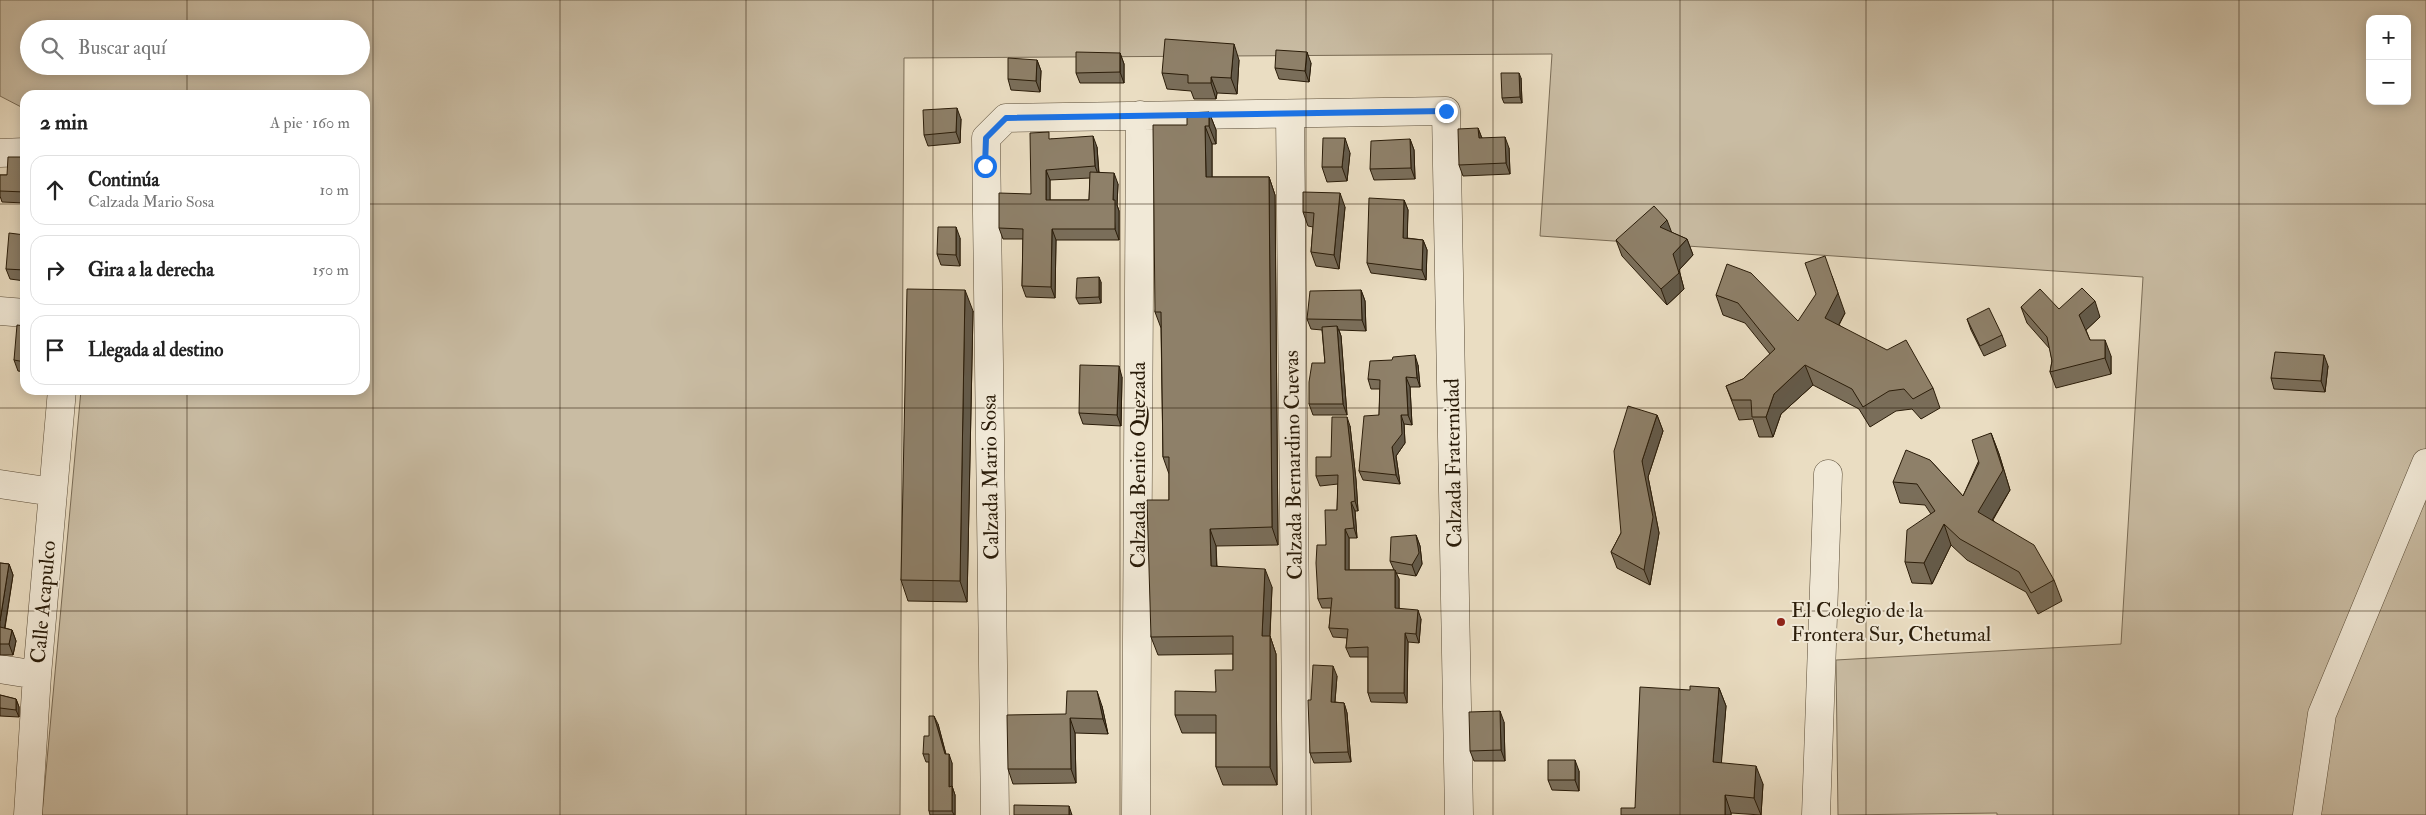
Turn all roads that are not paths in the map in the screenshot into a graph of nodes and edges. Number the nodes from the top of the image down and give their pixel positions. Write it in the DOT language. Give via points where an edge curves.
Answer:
graph roads {
  1 [pos="1290,114"];
  2 [pos="1140,115"];
  3 [pos="20,152"];
  4 [pos="0,153"];
  5 [pos="0,311"];
  6 [pos="20,313"];
  7 [pos="62,395"];
  8 [pos="2426,463"];
  9 [pos="1828,474"];
  10 [pos="0,484"];
  11 [pos="53,492"];
  12 [pos="0,669"];
  13 [pos="37,675"];
  14 [pos="28,815"];
  15 [pos="995,815"];
  16 [pos="1136,815"];
  17 [pos="1297,815"];
  18 [pos="1459,815"];
  19 [pos="1816,815"];
  20 [pos="2308,815"];
  1 -- 2 [label="street"];
  1 -- 17 [label="street, Calzada Bernardino Cuevas"];
  1 -- 18 [label="street, Calzada Fraternidad" via="1446,111"];
  2 -- 15 [label="street, Calzada Mario Sosa" via="1006,118 986,138"];
  2 -- 16 [label="street, Calzada Benito Quezada"];
  3 -- 4 [label="street"];
  5 -- 6 [label="street"];
  7 -- 11 [label="street, Calle Acapulco"];
  8 -- 20 [label="street" via="2322,714"];
  9 -- 19 [label="street"];
  10 -- 11 [label="street"];
  11 -- 13 [label="street, Calle Acapulco"];
  12 -- 13 [label="street"];
  13 -- 14 [label="street, Calle Acapulco"];
}
